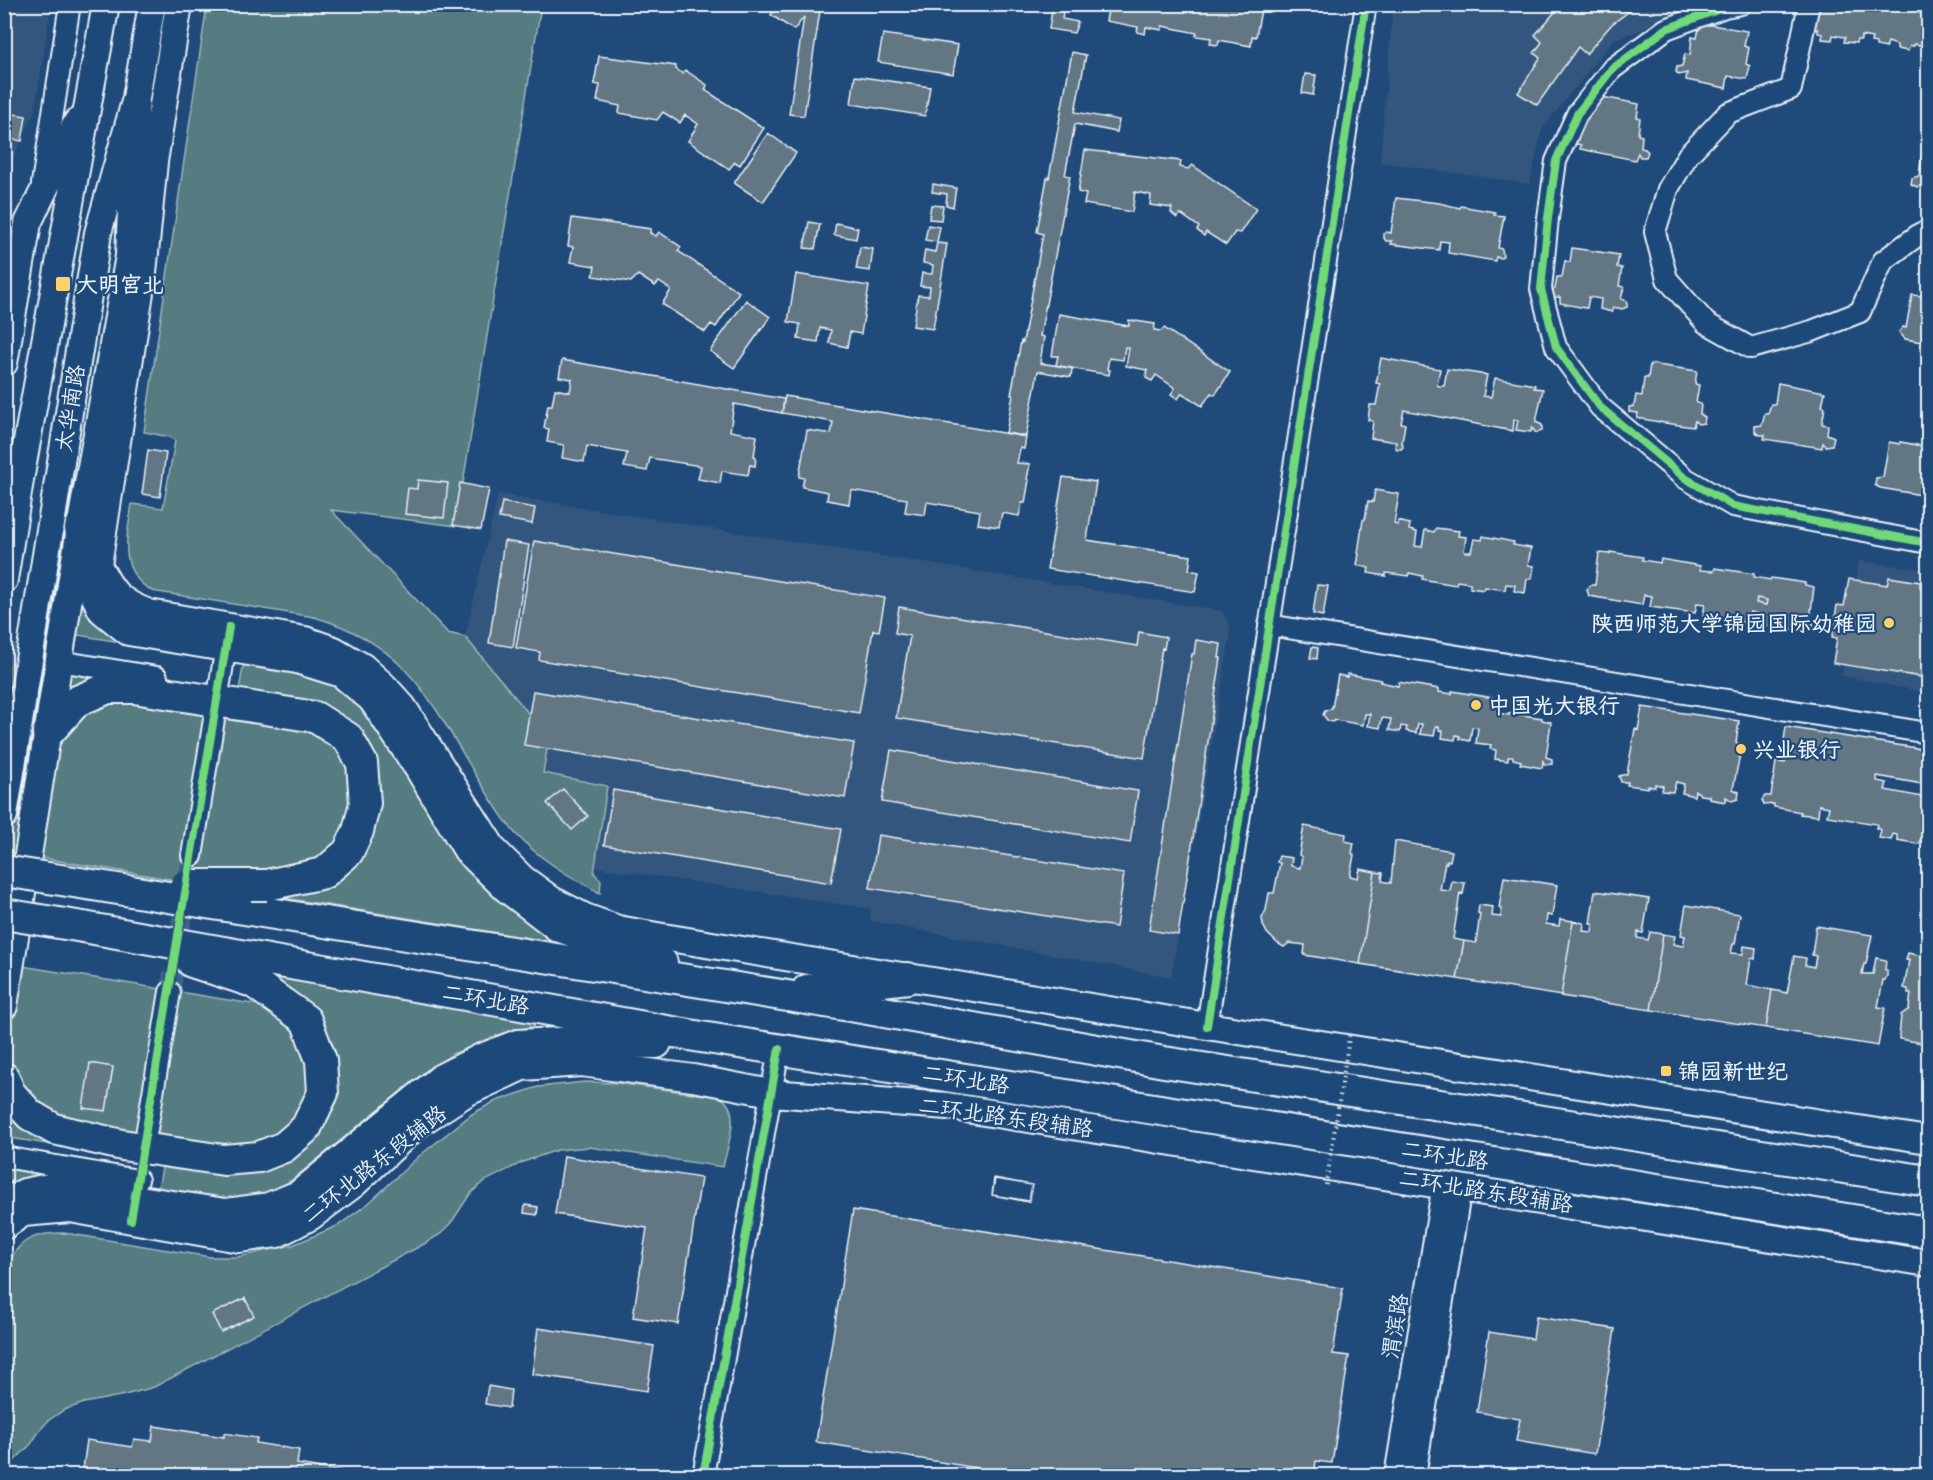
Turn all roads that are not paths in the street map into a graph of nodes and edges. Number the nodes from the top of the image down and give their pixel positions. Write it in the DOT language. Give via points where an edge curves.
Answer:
graph roads {
  1 [pos="70,4"];
  2 [pos="106,4"];
  3 [pos="152,4"];
  4 [pos="179,4"];
  5 [pos="1366,4"];
  6 [pos="1741,4"];
  7 [pos="1809,4"];
  8 [pos="91,92"];
  9 [pos="136,98"];
  10 [pos="39,200"];
  11 [pos="28,223"];
  12 [pos="1929,234"];
  13 [pos="4,235"];
  14 [pos="4,363"];
  15 [pos="80,528"];
  16 [pos="1929,543"];
  17 [pos="4,579"];
  18 [pos="1269,625"];
  19 [pos="224,658"];
  20 [pos="71,663"];
  21 [pos="215,713"];
  22 [pos="48,733"];
  23 [pos="1929,733"];
  24 [pos="4,815"];
  25 [pos="192,856"];
  26 [pos="4,871"];
  27 [pos="87,884"];
  28 [pos="4,914"];
  29 [pos="83,927"];
  30 [pos="908,978"];
  31 [pos="735,989"];
  32 [pos="170,992"];
  33 [pos="769,994"];
  34 [pos="4,1006"];
  35 [pos="1207,1026"];
  36 [pos="766,1047"];
  37 [pos="4,1078"];
  38 [pos="771,1093"];
  39 [pos="146,1134"];
  40 [pos="1929,1140"];
  41 [pos="4,1157"];
  42 [pos="139,1176"];
  43 [pos="1929,1181"];
  44 [pos="1452,1186"];
  45 [pos="4,1204"];
  46 [pos="4,1226"];
  47 [pos="1929,1232"];
  48 [pos="1929,1263"];
  49 [pos="703,1476"];
  50 [pos="1395,1476"];
  51 [pos="1414,1476"];
  1 -- 10 [label="street"];
  2 -- 8 [label="main road, 太华南路"];
  3 -- 9 [label="main road, 太华南路"];
  4 -- 30 [label="main road" via="98,565 109,587 128,606 149,613 229,631 304,640 334,650 363,667 403,707 494,850 522,878 585,917 618,929"];
  5 -- 18 [label="street"];
  6 -- 16 [label="street" via="1666,29 1612,69 1577,114 1556,161 1541,289 1556,347 1600,407 1684,478 1733,506"];
  7 -- 12 [label="street" via="1791,89 1728,113 1688,155 1668,189 1655,232 1667,279 1706,323 1751,348 1860,312 1882,261 1921,233"];
  8 -- 10 [label="main road"];
  8 -- 17 [label="main road, 太华南路"];
  9 -- 15 [label="main road" via="129,256"];
  9 -- 24 [label="main road, 太华南路" via="98,232"];
  10 -- 11 [label="main road"];
  11 -- 13 [label="main road"];
  11 -- 14 [label="main road"];
  15 -- 22 [label="main road"];
  15 -- 31 [label="highway" via="88,578 103,609 129,630 297,658 342,672 373,698 469,850 507,887 558,926"];
  18 -- 23 [label="street"];
  18 -- 35 [label="street"];
  19 -- 20 [label="street" via="219,688"];
  21 -- 25 [label="street"];
  22 -- 27 [label="highway, bridge" via="77,701 108,688 134,688 315,717 348,738 362,763 365,803 358,831 348,852 324,873 267,885"];
  22 -- 34 [label="main road"];
  26 -- 27 [label="highway, bridge"];
  27 -- 31 [label="highway, bridge"];
  28 -- 29 [label="highway, 二环北路, bridge"];
  29 -- 36 [label="highway, 二环北路"];
  29 -- 37 [label="highway" via="253,982 306,1020 321,1060 323,1093 306,1128 284,1147 259,1157 224,1160 160,1151 54,1129 30,1116 10,1093"];
  30 -- 33 [label="highway"];
  30 -- 35 [label="main road"];
  31 -- 33 [label="highway"];
  32 -- 39 [label="street"];
  33 -- 43 [label="highway" via="1164,1062"];
  35 -- 40 [label="main road"];
  36 -- 38 [label="street"];
  36 -- 45 [label="highway" via="577,1042 518,1045 442,1079 299,1196 269,1208 225,1214 54,1188 25,1194"];
  36 -- 47 [label="highway, 二环北路"];
  38 -- 44 [label="main road, 二环北路东段辅路" via="947,1106"];
  38 -- 46 [label="main road, 二环北路东段辅路" via="693,1077 582,1063 522,1067 466,1094 418,1124 354,1184 310,1217 277,1234 239,1239 132,1216 70,1209 23,1213"];
  38 -- 49 [label="street"];
  41 -- 42 [label="street"];
  44 -- 48 [label="main road, 二环北路东段辅路"];
  44 -- 50 [label="street, 渭滨路"];
  44 -- 51 [label="street, 渭滨路"];
}
